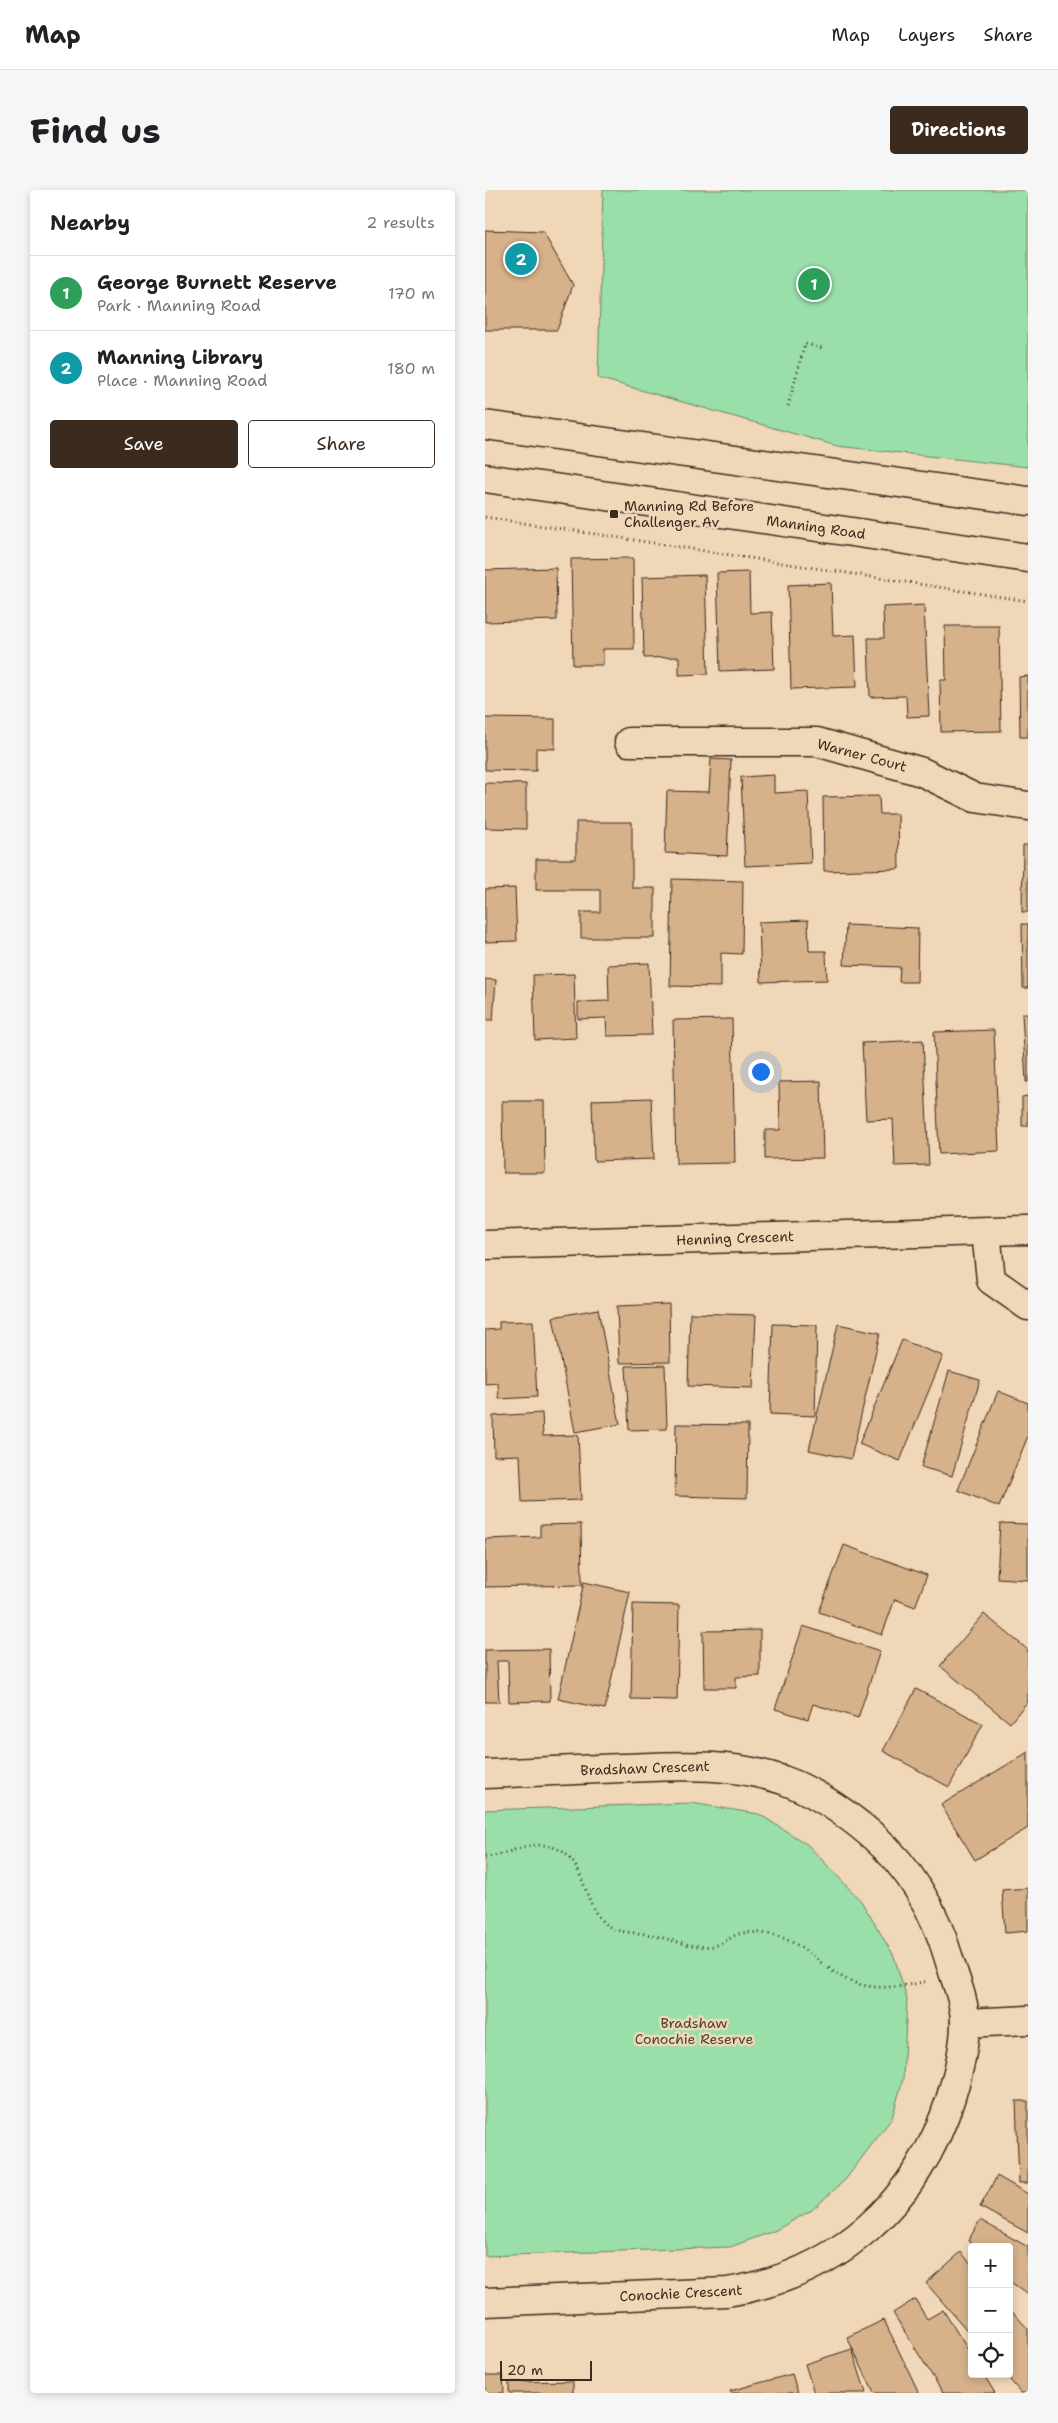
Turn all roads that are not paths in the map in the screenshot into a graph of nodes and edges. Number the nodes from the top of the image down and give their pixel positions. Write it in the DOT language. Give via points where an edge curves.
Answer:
graph roads {
  1 [pos="485,425"];
  2 [pos="485,478"];
  3 [pos="1028,501"];
  4 [pos="1028,558"];
  5 [pos="629,742"];
  6 [pos="1028,806"];
  7 [pos="1028,1230"];
  8 [pos="986,1232"];
  9 [pos="485,1245"];
  10 [pos="1028,1306"];
  11 [pos="485,1774"];
  12 [pos="1028,2020"];
  13 [pos="965,2023"];
  14 [pos="485,2302"];
  1 -- 3 [label="street"];
  2 -- 4 [label="street, Manning Road"];
  5 -- 6 [label="street, Warner Court" via="817,742 922,772 975,798"];
  7 -- 8 [label="street, Henning Crescent"];
  8 -- 9 [label="street, Henning Crescent"];
  8 -- 10 [label="street" via="991,1280"];
  11 -- 13 [label="street, Bradshaw Crescent" via="709,1765 753,1772 818,1796 854,1820 894,1855 916,1884 940,1927 963,2002"];
  12 -- 13 [label="street"];
  13 -- 14 [label="street, Conochie Crescent" via="956,2080 944,2122 926,2160 902,2194 867,2230 828,2258 757,2288 727,2292"];
}
